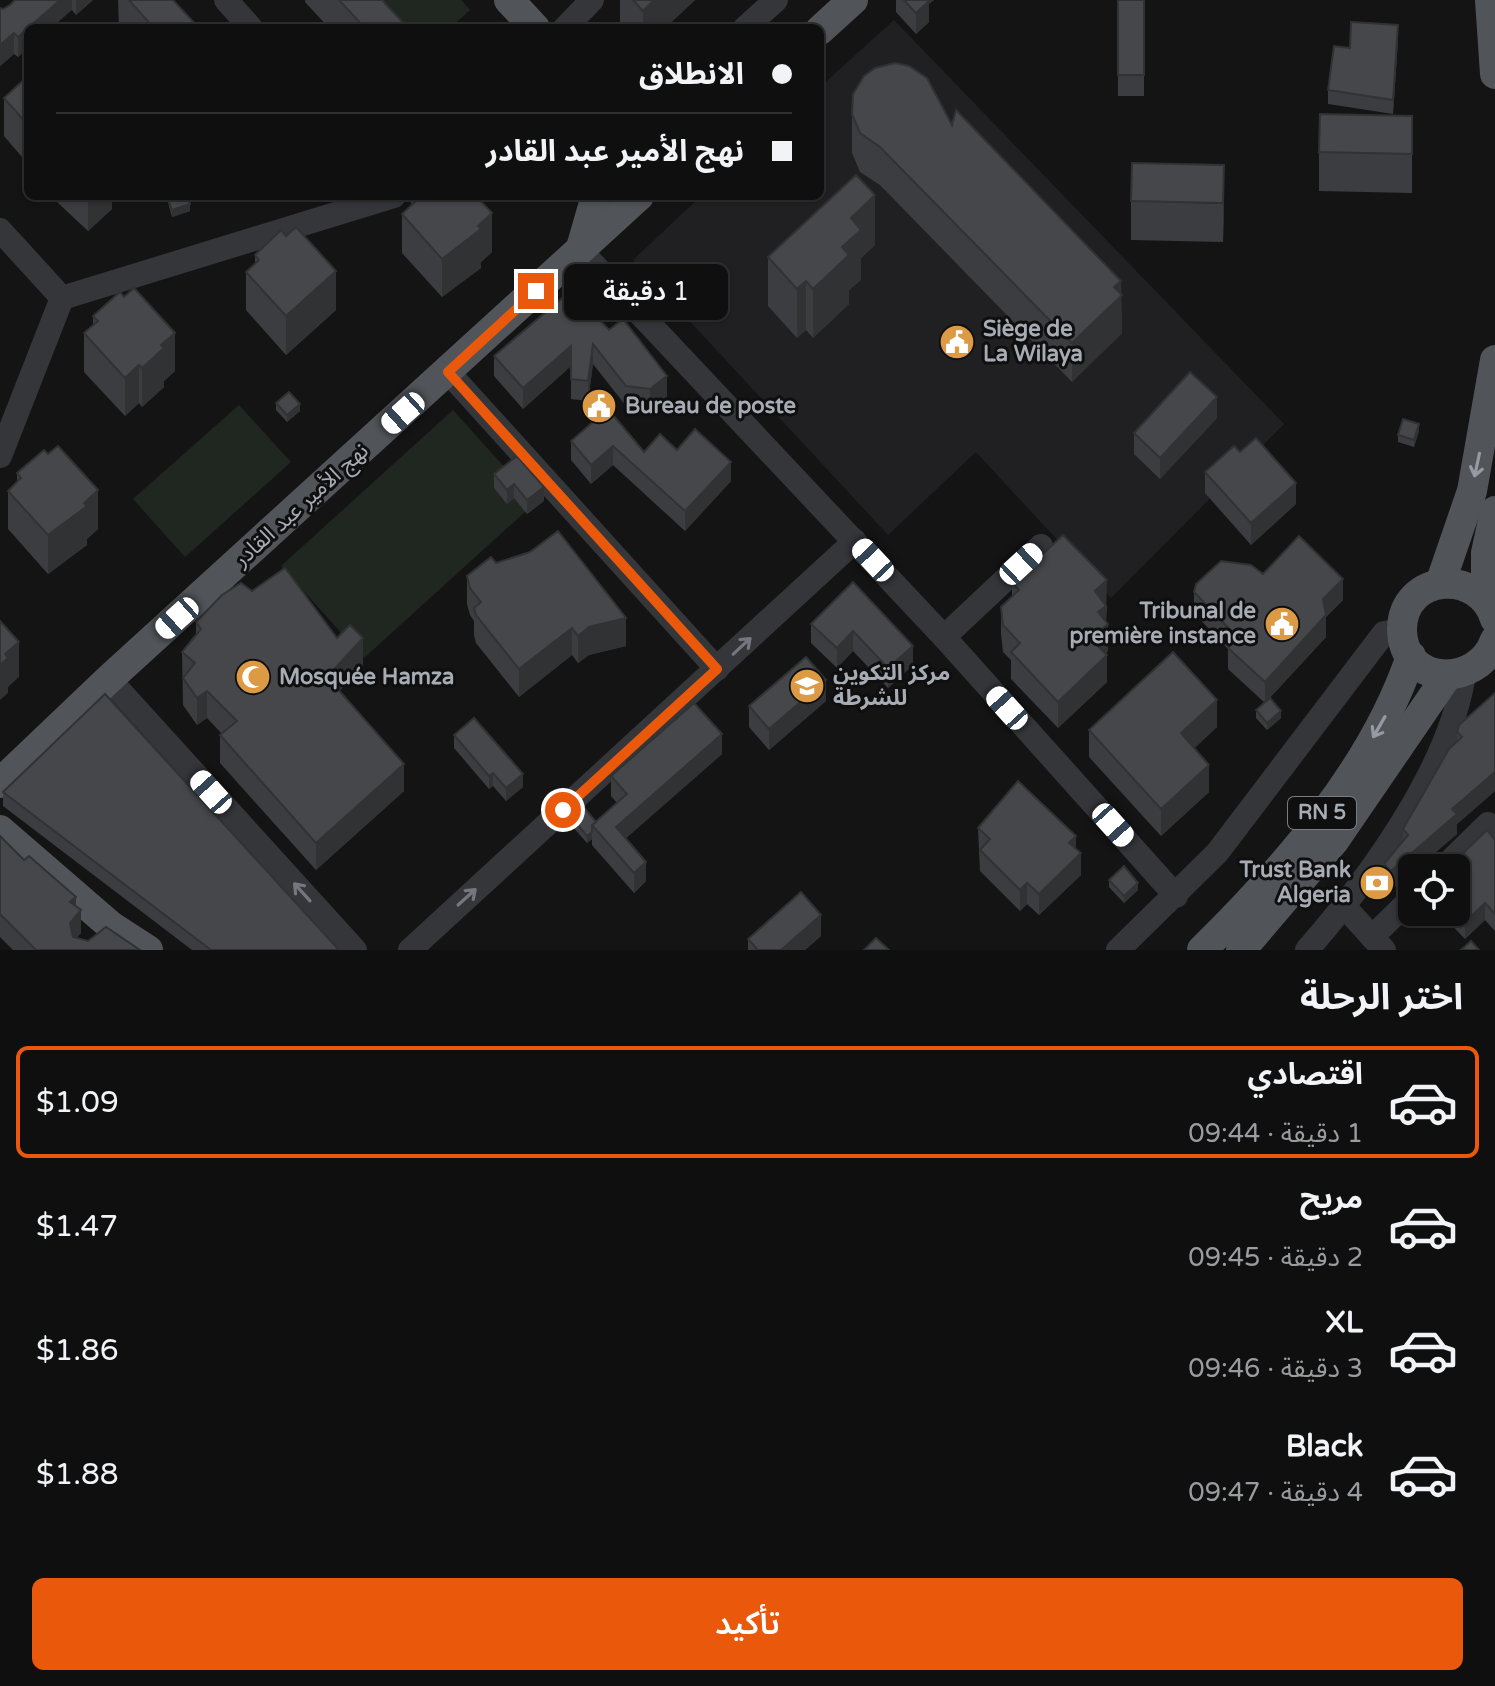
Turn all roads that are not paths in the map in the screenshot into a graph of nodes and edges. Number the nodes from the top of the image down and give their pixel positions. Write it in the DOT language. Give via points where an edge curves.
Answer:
graph roads {
  1 [pos="226,0"];
  2 [pos="509,0"];
  3 [pos="592,0"];
  4 [pos="776,0"];
  5 [pos="853,0"];
  6 [pos="1490,0"];
  7 [pos="247,24"];
  8 [pos="531,24"];
  9 [pos="569,24"];
  10 [pos="749,24"];
  11 [pos="824,26"];
  12 [pos="1495,74"];
  13 [pos="381,200"];
  14 [pos="595,200"];
  15 [pos="635,200"];
  16 [pos="0,230"];
  17 [pos="580,250"];
  18 [pos="62,298"];
  19 [pos="1495,360"];
  20 [pos="448,372"];
  21 [pos="0,456"];
  22 [pos="1495,511"];
  23 [pos="855,541"];
  24 [pos="1041,546"];
  25 [pos="1440,584"];
  26 [pos="1493,612"];
  27 [pos="944,637"];
  28 [pos="1407,643"];
  29 [pos="1493,653"];
  30 [pos="717,669"];
  31 [pos="1456,675"];
  32 [pos="109,679"];
  33 [pos="0,783"];
  34 [pos="0,830"];
  35 [pos="1495,831"];
  36 [pos="1457,854"];
  37 [pos="1176,896"];
  38 [pos="1343,905"];
  39 [pos="1398,917"];
  40 [pos="1378,943"];
  41 [pos="148,950"];
  42 [pos="355,950"];
  43 [pos="410,950"];
  44 [pos="1118,950"];
  45 [pos="1202,950"];
  46 [pos="1241,950"];
  47 [pos="1307,950"];
  1 -- 7 [label="street"];
  2 -- 8 [label="main road"];
  3 -- 9 [label="street"];
  4 -- 10 [label="street"];
  5 -- 11 [label="main road"];
  6 -- 12 [label="main road"];
  13 -- 18 [label="street"];
  14 -- 17 [label="main road"];
  15 -- 17 [label="main road, نهج الأمير عبد القادر"];
  16 -- 18 [label="street"];
  17 -- 20 [label="main road, نهج الأمير عبد القادر"];
  17 -- 23 [label="street"];
  18 -- 21 [label="street"];
  19 -- 25 [label="main road, one-way" via="1472,491"];
  20 -- 30 [label="street"];
  20 -- 32 [label="main road, نهج الأمير عبد القادر"];
  22 -- 26 [label="main road" via="1486,553"];
  23 -- 27 [label="street"];
  30 -- 23 [label="street, one-way"];
  24 -- 27 [label="street"];
  25 -- 26 [label="main road" via="1465,585"];
  25 -- 28 [label="main road" via="1412,601"];
  27 -- 37 [label="street"];
  28 -- 31 [label="main road" via="1427,670"];
  28 -- 37 [label="street" via="1384,633 1275,780"];
  28 -- 45 [label="main road, RN 5, one-way" via="1393,702 1350,773 1290,854"];
  29 -- 31 [label="main road"];
  43 -- 30 [label="street, one-way"];
  31 -- 38 [label="street" via="1450,732 1424,784"];
  31 -- 46 [label="main road, RN 5" via="1334,841"];
  32 -- 33 [label="main road, نهج الأمير عبد القادر"];
  42 -- 32 [label="street, one-way"];
  34 -- 41 [label="main road" via="102,934"];
  35 -- 36 [label="street" via="1488,824"];
  37 -- 44 [label="street"];
  38 -- 40 [label="street"];
  38 -- 47 [label="street"];
  39 -- 40 [label="street"];
}
